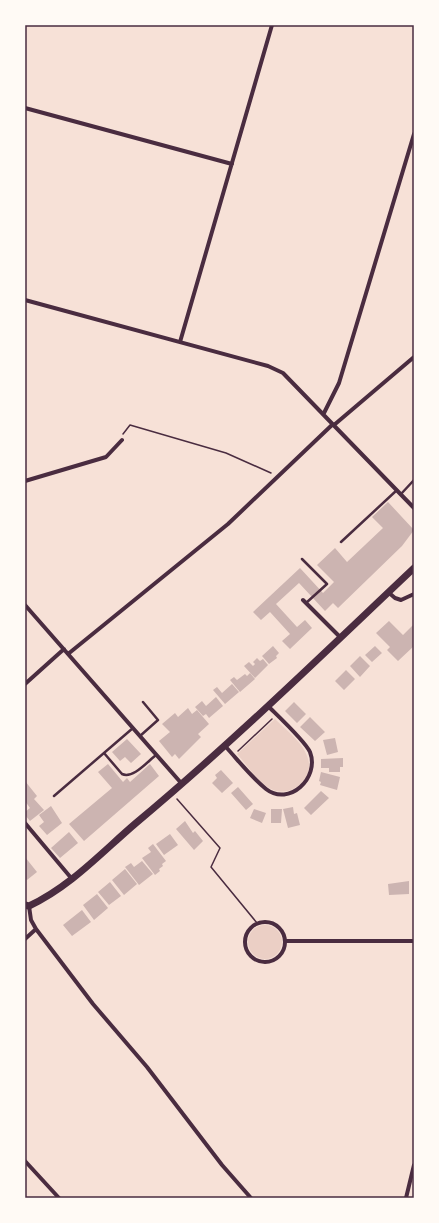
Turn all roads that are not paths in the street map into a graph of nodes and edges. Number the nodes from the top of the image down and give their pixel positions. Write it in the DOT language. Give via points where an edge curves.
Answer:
graph roads {
  1 [pos="272,25"];
  2 [pos="25,108"];
  3 [pos="414,134"];
  4 [pos="232,164"];
  5 [pos="25,300"];
  6 [pos="180,342"];
  7 [pos="414,357"];
  8 [pos="324,413"];
  9 [pos="333,425"];
  10 [pos="122,440"];
  11 [pos="414,480"];
  12 [pos="25,481"];
  13 [pos="397,490"];
  14 [pos="401,494"];
  15 [pos="414,508"];
  16 [pos="340,542"];
  17 [pos="302,559"];
  18 [pos="414,568"];
  19 [pos="388,592"];
  20 [pos="414,594"];
  21 [pos="304,602"];
  22 [pos="25,605"];
  23 [pos="340,637"];
  24 [pos="64,649"];
  25 [pos="68,654"];
  26 [pos="25,684"];
  27 [pos="143,702"];
  28 [pos="268,706"];
  29 [pos="133,728"];
  30 [pos="140,736"];
  31 [pos="225,746"];
  32 [pos="104,753"];
  33 [pos="156,755"];
  34 [pos="183,784"];
  35 [pos="54,796"];
  36 [pos="25,823"];
  37 [pos="72,879"];
  38 [pos="27,906"];
  39 [pos="36,928"];
  40 [pos="25,939"];
  41 [pos="286,941"];
  42 [pos="414,942"];
  43 [pos="25,1161"];
  44 [pos="414,1165"];
  45 [pos="59,1198"];
  46 [pos="250,1198"];
  47 [pos="406,1198"];
  1 -- 4 [label="street"];
  2 -- 4 [label="street"];
  3 -- 8 [label="street" via="340,383"];
  4 -- 6 [label="street"];
  5 -- 6 [label="street"];
  6 -- 8 [label="street" via="276,369"];
  7 -- 9 [label="street"];
  8 -- 9 [label="street"];
  9 -- 13 [label="street"];
  9 -- 25 [label="street" via="228,524"];
  10 -- 12 [label="street" via="106,457"];
  11 -- 14 [label="lane"];
  13 -- 14 [label="street"];
  13 -- 16 [label="lane"];
  14 -- 15 [label="street"];
  17 -- 21 [label="lane" via="327,584"];
  18 -- 19 [label="main road"];
  19 -- 20 [label="street" via="401,600"];
  19 -- 23 [label="main road"];
  21 -- 23 [label="street"];
  22 -- 24 [label="street"];
  23 -- 28 [label="main road"];
  24 -- 25 [label="street"];
  24 -- 26 [label="street"];
  25 -- 29 [label="street"];
  27 -- 30 [label="lane" via="158,720"];
  28 -- 31 [label="main road"];
  28 -- 31 [label="street" via="309,750 312,760 311,772 305,784 293,792 280,794 267,790"];
  29 -- 30 [label="street"];
  29 -- 32 [label="lane"];
  30 -- 33 [label="street"];
  31 -- 34 [label="main road"];
  32 -- 33 [label="lane" via="122,774 126,775 133,774"];
  32 -- 35 [label="lane"];
  33 -- 34 [label="street"];
  34 -- 37 [label="main road"];
  36 -- 37 [label="street"];
  37 -- 38 [label="main road" via="42,900"];
  38 -- 39 [label="street"];
  39 -- 40 [label="street"];
  39 -- 46 [label="street" via="93,1004 147,1067"];
  41 -- 41 [label="street" via="282,930 273,923 256,923 247,933 245,946 247,952 257,961 264,963 277,959 285,948"];
  41 -- 42 [label="street"];
  43 -- 45 [label="street"];
  44 -- 47 [label="street"];
}
